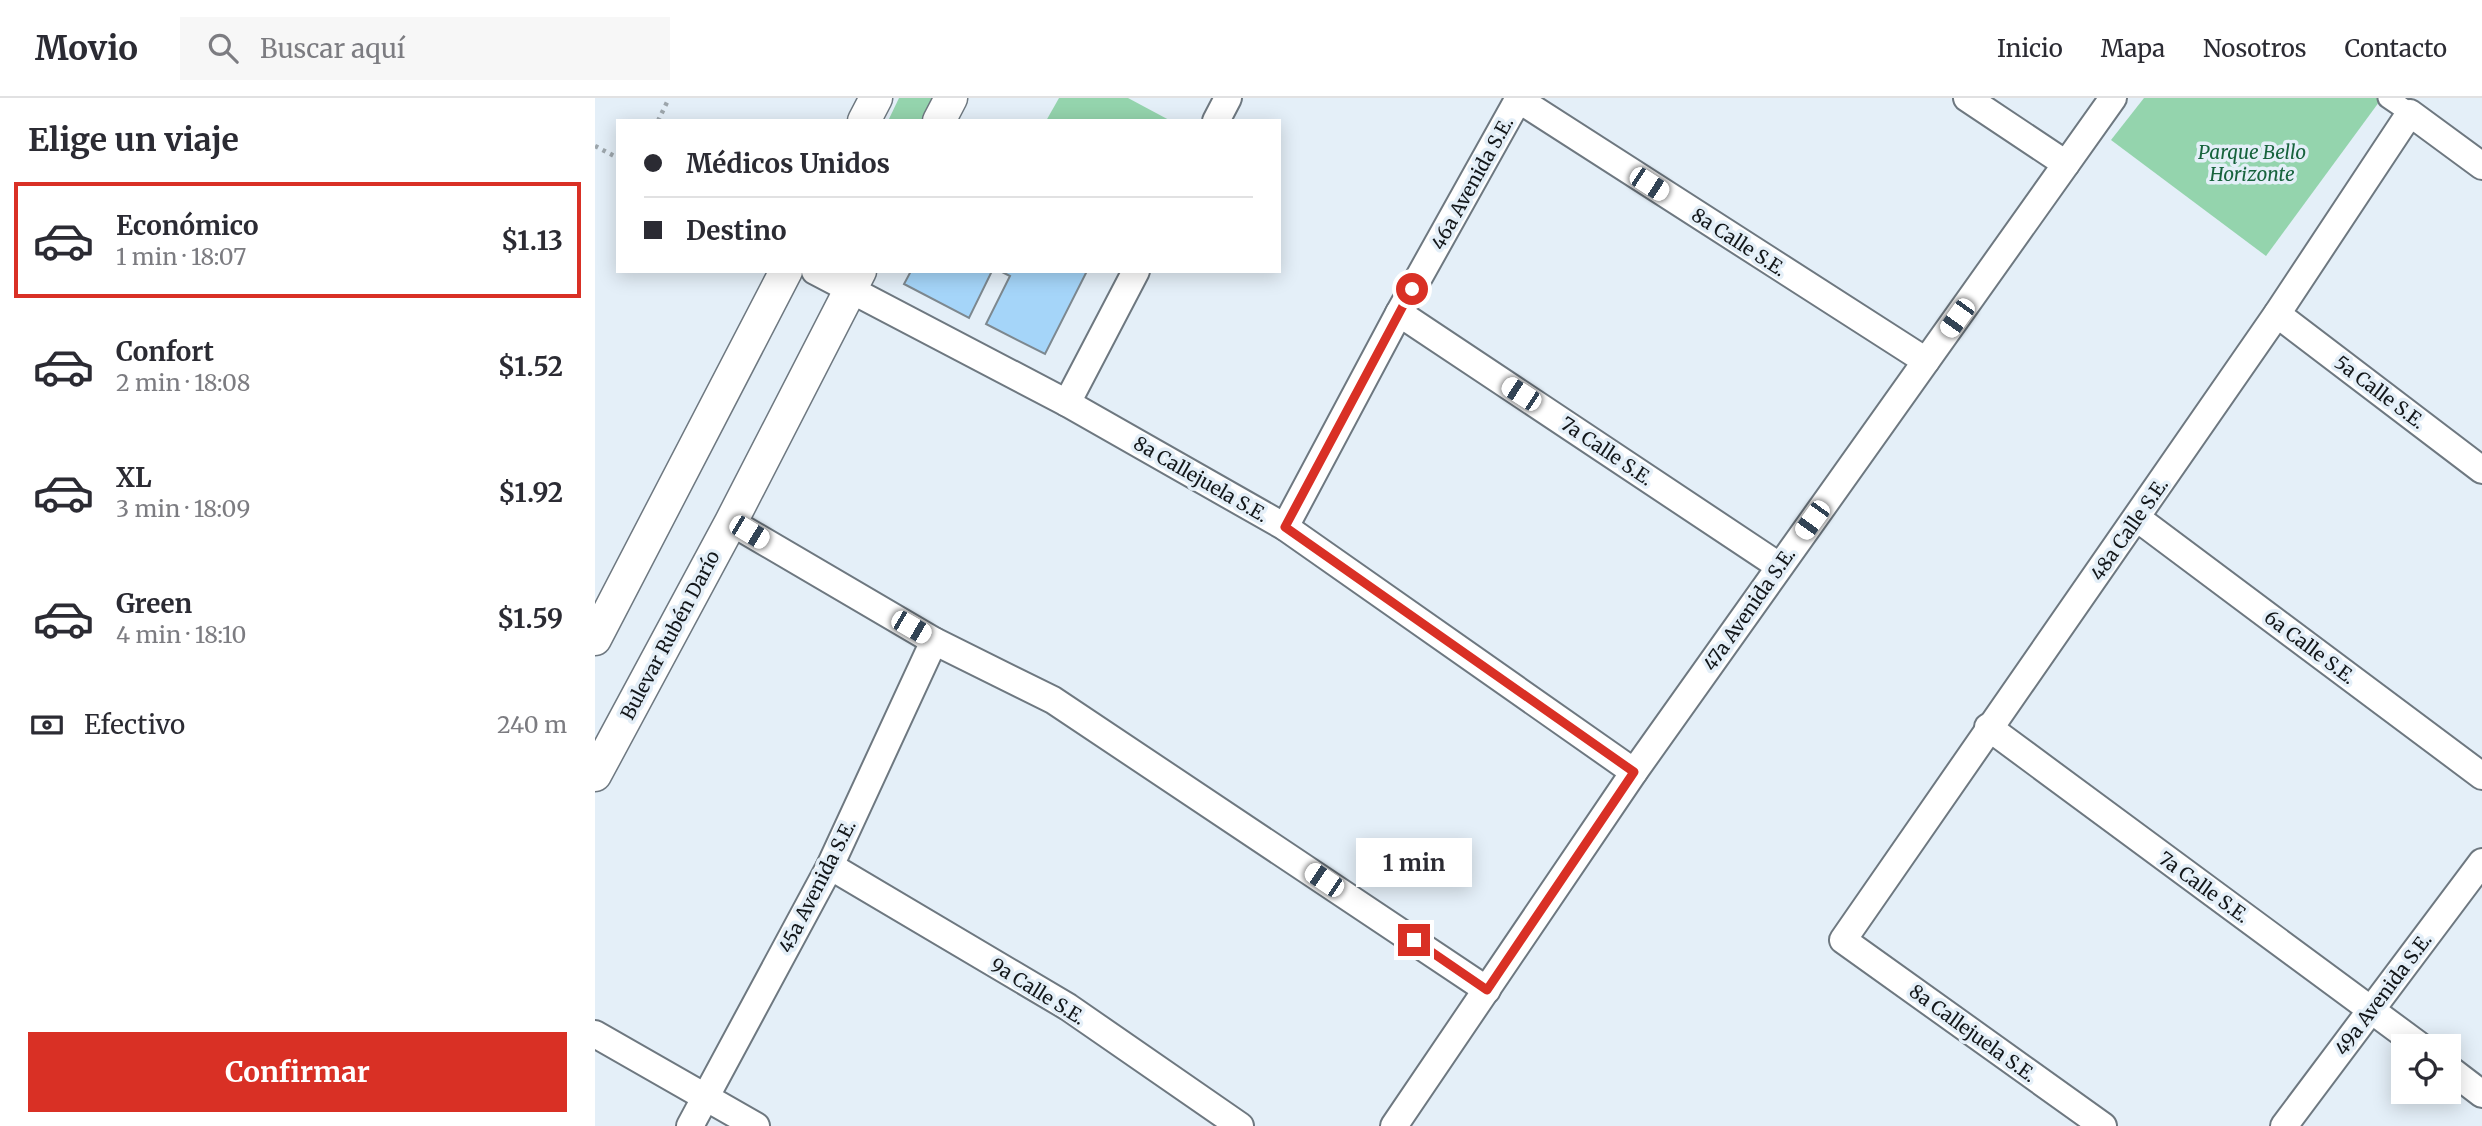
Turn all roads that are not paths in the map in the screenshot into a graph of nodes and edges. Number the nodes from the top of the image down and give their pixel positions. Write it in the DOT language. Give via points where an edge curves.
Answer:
graph roads {
  1 [pos="876,98"];
  2 [pos="951,98"];
  3 [pos="1228,98"];
  4 [pos="1967,98"];
  5 [pos="2113,98"];
  6 [pos="2388,98"];
  7 [pos="1519,99"];
  8 [pos="2410,113"];
  9 [pos="865,119"];
  10 [pos="940,119"];
  11 [pos="1217,119"];
  12 [pos="2066,164"];
  13 [pos="2482,166"];
  14 [pos="785,273"];
  15 [pos="823,273"];
  16 [pos="1135,273"];
  17 [pos="855,281"];
  18 [pos="1399,313"];
  19 [pos="2277,314"];
  20 [pos="1926,362"];
  21 [pos="1067,403"];
  22 [pos="2482,470"];
  23 [pos="2137,518"];
  24 [pos="731,522"];
  25 [pos="1285,527"];
  26 [pos="1779,566"];
  27 [pos="595,639"];
  28 [pos="935,641"];
  29 [pos="1988,727"];
  30 [pos="596,769"];
  31 [pos="1634,772"];
  32 [pos="2482,776"];
  33 [pos="2482,862"];
  34 [pos="830,866"];
  35 [pos="1843,940"];
  36 [pos="1487,990"];
  37 [pos="2372,1010"];
  38 [pos="595,1034"];
  39 [pos="2404,1034"];
  40 [pos="2461,1078"];
  41 [pos="2482,1094"];
  42 [pos="706,1095"];
  43 [pos="690,1126"];
  44 [pos="755,1126"];
  45 [pos="1240,1126"];
  46 [pos="1394,1126"];
  47 [pos="2103,1126"];
  48 [pos="2284,1126"];
  1 -- 9 [label="street"];
  2 -- 10 [label="street"];
  3 -- 11 [label="street"];
  4 -- 12 [label="street"];
  5 -- 12 [label="street, 47a Avenida S.E."];
  6 -- 8 [label="street"];
  7 -- 18 [label="street, 46a Avenida S.E."];
  7 -- 20 [label="street, 8a Calle S.E."];
  8 -- 13 [label="street"];
  8 -- 19 [label="street, 48a Calle S.E."];
  12 -- 20 [label="street, 47a Avenida S.E."];
  14 -- 27 [label="street"];
  15 -- 17 [label="street, 8a Callejuela S.E."];
  16 -- 21 [label="street"];
  17 -- 21 [label="street, 8a Callejuela S.E."];
  17 -- 24 [label="street, Bulevar Rubén Darío"];
  18 -- 25 [label="street, 46a Avenida S.E."];
  18 -- 26 [label="street, 7a Calle S.E."];
  19 -- 22 [label="street, 5a Calle S.E."];
  19 -- 23 [label="street, 48a Calle S.E."];
  20 -- 26 [label="street, 47a Avenida S.E."];
  21 -- 25 [label="street, 8a Callejuela S.E."];
  23 -- 29 [label="street, 48a Calle S.E."];
  23 -- 32 [label="street, 6a Calle S.E."];
  24 -- 28 [label="street"];
  24 -- 30 [label="street, Bulevar Rubén Darío"];
  25 -- 31 [label="street, 8a Callejuela S.E."];
  26 -- 31 [label="street, 47a Avenida S.E."];
  28 -- 34 [label="street, 45a Avenida S.E."];
  28 -- 36 [label="street" via="1053,700"];
  29 -- 35 [label="street, 48a Calle S.E."];
  29 -- 37 [label="street, 7a Calle S.E."];
  31 -- 36 [label="street, 47a Avenida S.E."];
  33 -- 37 [label="street, 49a Avenida S.E."];
  34 -- 42 [label="street, 45a Avenida S.E."];
  34 -- 45 [label="street, 9a Calle S.E." via="1068,1007"];
  35 -- 47 [label="street, 8a Callejuela S.E."];
  36 -- 46 [label="street, 47a Avenida S.E."];
  37 -- 39 [label="street, 7a Calle S.E."];
  37 -- 48 [label="street, 49a Avenida S.E."];
  38 -- 42 [label="street"];
  40 -- 41 [label="street"];
  42 -- 43 [label="street, 45a Avenida S.E."];
  42 -- 44 [label="street"];
}
